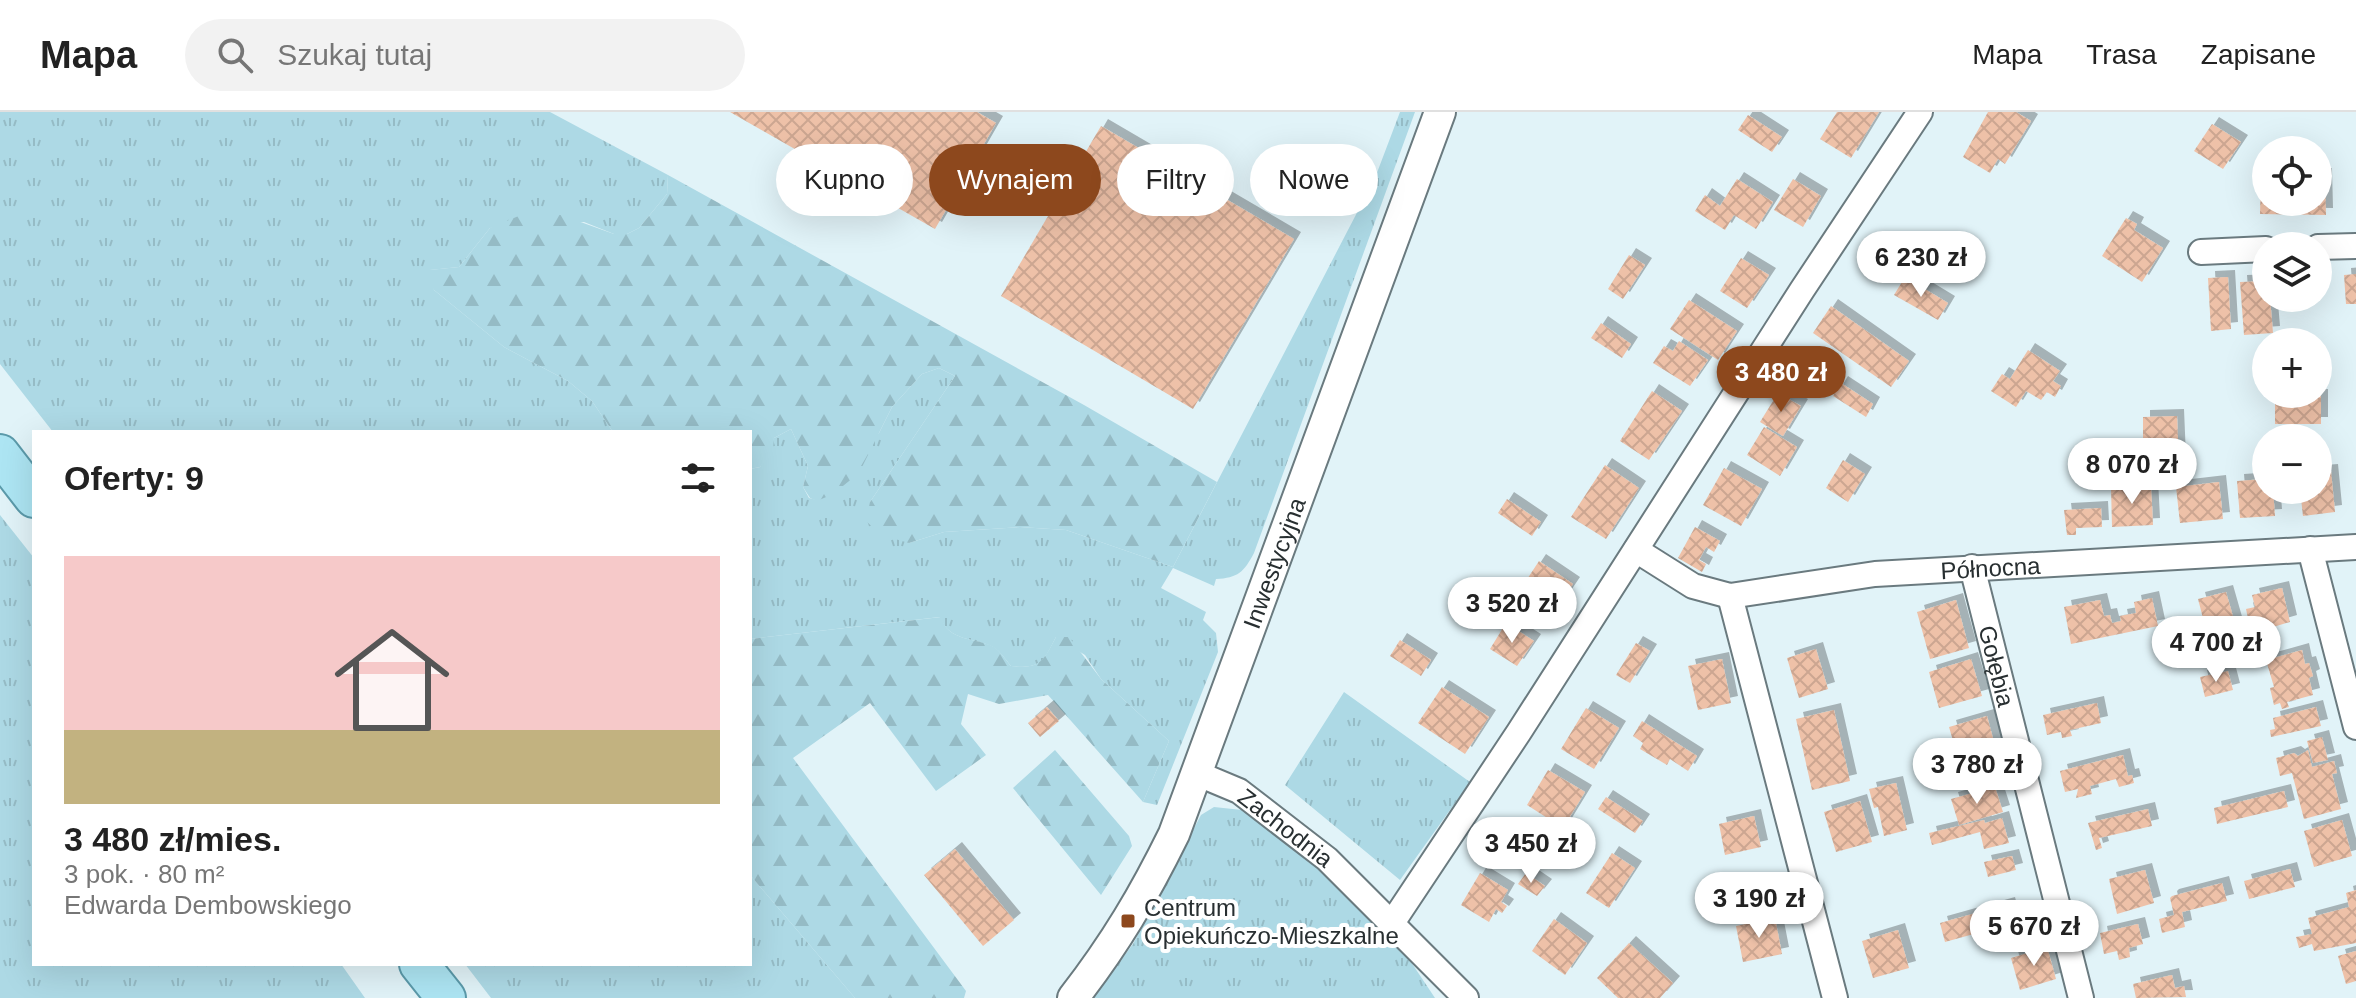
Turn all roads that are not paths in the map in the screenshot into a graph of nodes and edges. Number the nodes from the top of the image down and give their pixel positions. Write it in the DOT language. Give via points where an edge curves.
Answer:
graph roads {
  1 [pos="1440,112"];
  2 [pos="1920,112"];
  3 [pos="2356,246"];
  4 [pos="2332,247"];
  5 [pos="2252,250"];
  6 [pos="2201,252"];
  7 [pos="0,454"];
  8 [pos="32,495"];
  9 [pos="2356,547"];
  10 [pos="2310,549"];
  11 [pos="1636,550"];
  12 [pos="1972,567"];
  13 [pos="1730,596"];
  14 [pos="2356,727"];
  15 [pos="1196,773"];
  16 [pos="1392,923"];
  17 [pos="421,966"];
  18 [pos="446,998"];
  19 [pos="1073,998"];
  20 [pos="1466,998"];
  21 [pos="1835,998"];
  22 [pos="2081,998"];
  1 -- 15 [label="street, Inwestycyjna"];
  2 -- 11 [label="street"];
  3 -- 4 [label="street"];
  5 -- 6 [label="street"];
  7 -- 8 [label="main road"];
  9 -- 10 [label="street, Północna"];
  10 -- 12 [label="street, Północna"];
  10 -- 14 [label="street"];
  11 -- 13 [label="street, Północna" via="1693,586"];
  11 -- 16 [label="street"];
  12 -- 13 [label="street, Północna" via="1875,574"];
  12 -- 22 [label="street, Gołębia"];
  13 -- 21 [label="street"];
  15 -- 16 [label="street, Zachodnia" via="1239,791 1327,859"];
  15 -- 19 [label="street, Inwestycyjna" via="1144,896"];
  16 -- 20 [label="street, Zachodnia"];
  17 -- 18 [label="main road"];
}
